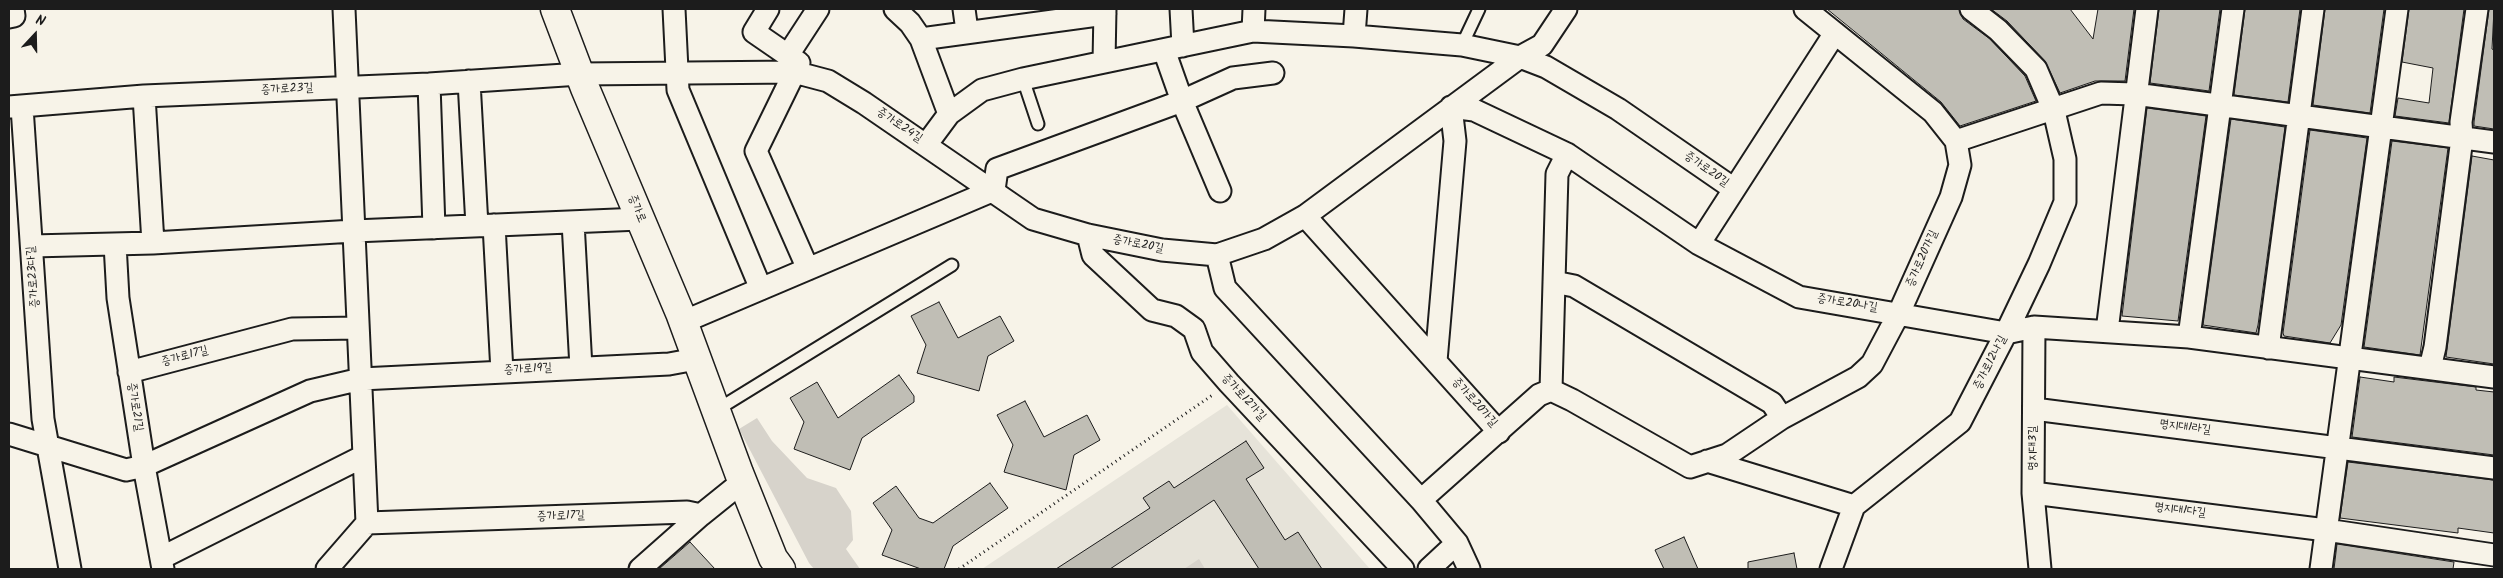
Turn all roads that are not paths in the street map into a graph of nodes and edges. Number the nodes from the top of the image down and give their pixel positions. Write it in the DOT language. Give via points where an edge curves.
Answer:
graph roads {
  1 [pos="13,9"];
  2 [pos="344,9"];
  3 [pos="555,9"];
  4 [pos="674,9"];
  5 [pos="768,9"];
  6 [pos="818,9"];
  7 [pos="895,9"];
  8 [pos="964,9"];
  9 [pos="1181,9"];
  10 [pos="1254,9"];
  11 [pos="1356,9"];
  12 [pos="1479,9"];
  13 [pos="1566,9"];
  14 [pos="1971,9"];
  15 [pos="2147,9"];
  16 [pos="2233,9"];
  17 [pos="2313,9"];
  18 [pos="2397,9"];
  19 [pos="2477,9"];
  20 [pos="1105,11"];
  21 [pos="9,16"];
  22 [pos="1819,18"];
  23 [pos="1253,31"];
  24 [pos="967,32"];
  25 [pos="1354,36"];
  26 [pos="921,39"];
  27 [pos="1462,45"];
  28 [pos="1173,48"];
  29 [pos="1520,57"];
  30 [pos="1104,62"];
  31 [pos="791,63"];
  32 [pos="675,72"];
  33 [pos="1273,73"];
  34 [pos="580,74"];
  35 [pos="1023,79"];
  36 [pos="469,81"];
  37 [pos="429,84"];
  38 [pos="347,87"];
  39 [pos="2135,94"];
  40 [pos="144,96"];
  41 [pos="1182,101"];
  42 [pos="2221,105"];
  43 [pos="16,107"];
  44 [pos="1451,107"];
  45 [pos="2054,111"];
  46 [pos="949,114"];
  47 [pos="2300,116"];
  48 [pos="1038,124"];
  49 [pos="2381,127"];
  50 [pos="2462,138"];
  51 [pos="1956,141"];
  52 [pos="2494,142"];
  53 [pos="926,145"];
  54 [pos="1567,154"];
  55 [pos="994,190"];
  56 [pos="1734,190"];
  57 [pos="1220,191"];
  58 [pos="1305,216"];
  59 [pos="640,219"];
  60 [pos="573,222"];
  61 [pos="486,225"];
  62 [pos="434,228"];
  63 [pos="354,231"];
  64 [pos="1088,234"];
  65 [pos="153,243"];
  66 [pos="115,244"];
  67 [pos="1699,244"];
  68 [pos="32,246"];
  69 [pos="1217,255"];
  70 [pos="952,265"];
  71 [pos="808,269"];
  72 [pos="1554,282"];
  73 [pos="761,289"];
  74 [pos="1899,313"];
  75 [pos="683,322"];
  76 [pos="2034,327"];
  77 [pos="358,328"];
  78 [pos="2107,330"];
  79 [pos="2006,333"];
  80 [pos="2189,337"];
  81 [pos="2268,348"];
  82 [pos="2349,358"];
  83 [pos="696,359"];
  84 [pos="1436,361"];
  85 [pos="581,368"];
  86 [pos="2430,368"];
  87 [pos="129,372"];
  88 [pos="502,372"];
  89 [pos="2494,377"];
  90 [pos="360,379"];
  91 [pos="1551,390"];
  92 [pos="2034,409"];
  93 [pos="715,411"];
  94 [pos="1782,418"];
  95 [pos="1499,432"];
  96 [pos="9,434"];
  97 [pos="48,446"];
  98 [pos="2337,448"];
  99 [pos="364,456"];
  100 [pos="1707,461"];
  101 [pos="144,466"];
  102 [pos="2494,468"];
  103 [pos="742,482"];
  104 [pos="2033,493"];
  105 [pos="1421,500"];
  106 [pos="1854,506"];
  107 [pos="701,515"];
  108 [pos="367,524"];
  109 [pos="2326,530"];
  110 [pos="1457,543"];
  111 [pos="2494,554"];
  112 [pos="162,564"];
  113 [pos="70,569"];
  114 [pos="327,569"];
  115 [pos="640,569"];
  116 [pos="781,569"];
  117 [pos="1403,569"];
  118 [pos="1430,569"];
  119 [pos="1469,569"];
  120 [pos="1831,569"];
  121 [pos="2040,569"];
  122 [pos="2321,569"];
  1 -- 21 [label="street" via="14,16"];
  2 -- 38 [label="street"];
  3 -- 34 [label="main road, 증가로"];
  4 -- 32 [label="street"];
  5 -- 31 [label="street" via="754,32"];
  6 -- 31 [label="street"];
  7 -- 26 [label="street"];
  8 -- 24 [label="street"];
  9 -- 28 [label="street"];
  10 -- 23 [label="street"];
  11 -- 25 [label="street"];
  12 -- 27 [label="lane"];
  13 -- 29 [label="street, 증가로20길" via="1542,45"];
  14 -- 45 [label="street, 증가로12나길" via="1998,30 2036,69"];
  15 -- 39 [label="street"];
  16 -- 42 [label="street"];
  17 -- 47 [label="street"];
  18 -- 49 [label="street"];
  19 -- 50 [label="street" via="2461,122"];
  20 -- 24 [label="street"];
  20 -- 30 [label="street"];
  22 -- 51 [label="street, 증가로20가길" via="1933,112"];
  22 -- 56 [label="street, 증가로20길"];
  23 -- 25 [label="street"];
  23 -- 28 [label="street"];
  24 -- 26 [label="street"];
  25 -- 27 [label="street"];
  26 -- 46 [label="street"];
  27 -- 29 [label="street"];
  28 -- 30 [label="street"];
  28 -- 41 [label="street"];
  29 -- 44 [label="street, 증가로20길"];
  29 -- 56 [label="street, 증가로20길" via="1546,67 1618,109"];
  30 -- 35 [label="street"];
  31 -- 32 [label="street, 증가로24길"];
  31 -- 53 [label="street, 증가로24길" via="828,81"];
  31 -- 71 [label="street" via="756,151"];
  32 -- 34 [label="street, 증가로24길"];
  32 -- 73 [label="street" via="678,90"];
  33 -- 41 [label="street" via="1233,78"];
  34 -- 36 [label="street, 증가로23길"];
  34 -- 59 [label="main road, 증가로"];
  35 -- 46 [label="street" via="982,90"];
  35 -- 48 [label="lane"];
  36 -- 37 [label="street, 증가로23길"];
  36 -- 61 [label="street"];
  37 -- 38 [label="street, 증가로23길"];
  37 -- 62 [label="street"];
  38 -- 40 [label="street, 증가로23길"];
  38 -- 63 [label="street"];
  39 -- 42 [label="street"];
  39 -- 45 [label="street" via="2102,93"];
  39 -- 78 [label="street"];
  40 -- 43 [label="street, 증가로23길"];
  40 -- 65 [label="street"];
  41 -- 55 [label="street" via="997,169"];
  41 -- 57 [label="street"];
  42 -- 47 [label="street"];
  42 -- 80 [label="street"];
  43 -- 68 [label="street, 증가로23다길"];
  44 -- 54 [label="street, 증가로20나길" via="1474,110"];
  44 -- 58 [label="street, 증가로20길"];
  44 -- 84 [label="street" via="1455,141"];
  45 -- 51 [label="street"];
  45 -- 79 [label="street, 증가로12나길" via="2065,159 2065,202"];
  46 -- 53 [label="street"];
  47 -- 49 [label="street"];
  47 -- 81 [label="street"];
  49 -- 50 [label="street"];
  49 -- 82 [label="street"];
  50 -- 52 [label="street"];
  50 -- 86 [label="street"];
  51 -- 74 [label="street, 증가로20가길" via="1960,165 1951,197"];
  53 -- 55 [label="street, 증가로24길"];
  54 -- 67 [label="street, 증가로20나길"];
  54 -- 72 [label="street" via="1557,174"];
  55 -- 64 [label="street, 증가로20길" via="1032,219"];
  55 -- 71 [label="street"];
  56 -- 67 [label="street"];
  58 -- 69 [label="street, 증가로20길" via="1264,239"];
  58 -- 84 [label="street, 증가로20가길"];
  59 -- 60 [label="street"];
  59 -- 75 [label="main road, 증가로"];
  60 -- 61 [label="street"];
  60 -- 85 [label="street"];
  61 -- 62 [label="street"];
  61 -- 88 [label="street"];
  62 -- 63 [label="street"];
  63 -- 65 [label="street"];
  63 -- 77 [label="street"];
  64 -- 69 [label="street, 증가로20길" via="1162,250"];
  64 -- 117 [label="street, 증가로12가길" via="1093,255 1152,310 1176,316 1194,329 1202,352 1228,383"];
  65 -- 66 [label="street"];
  66 -- 68 [label="street"];
  66 -- 87 [label="street, 증가로21길" via="118,298"];
  67 -- 74 [label="street, 증가로20나길" via="1799,297"];
  68 -- 97 [label="street, 증가로23다길"];
  69 -- 105 [label="street" via="1225,288"];
  70 -- 93 [label="lane"];
  71 -- 73 [label="street"];
  72 -- 91 [label="street"];
  72 -- 94 [label="street" via="1574,286 1772,403"];
  73 -- 75 [label="street"];
  74 -- 79 [label="street, 증가로20나길"];
  74 -- 94 [label="street, 증가로20가길" via="1872,364 1858,377"];
  75 -- 83 [label="main road, 증가로"];
  76 -- 78 [label="street"];
  76 -- 79 [label="street"];
  76 -- 92 [label="street, 명지대3길"];
  77 -- 87 [label="street, 증가로17길" via="292,329"];
  77 -- 90 [label="street"];
  78 -- 80 [label="street"];
  79 -- 106 [label="street, 증가로12나길" via="1960,422"];
  80 -- 81 [label="street"];
  81 -- 82 [label="street"];
  82 -- 86 [label="street"];
  82 -- 98 [label="street"];
  83 -- 85 [label="street, 증가로19길" via="668,364"];
  83 -- 93 [label="main road, 증가로"];
  84 -- 95 [label="street, 증가로20가길"];
  85 -- 88 [label="street, 증가로19길"];
  86 -- 89 [label="street"];
  87 -- 101 [label="street, 증가로21길"];
  88 -- 90 [label="street, 증가로19길"];
  90 -- 99 [label="street"];
  90 -- 101 [label="street" via="310,391"];
  91 -- 95 [label="street, 증가로20가길" via="1539,396"];
  91 -- 100 [label="street, 증가로20가길" via="1690,467"];
  92 -- 98 [label="street, 명지대1라길"];
  92 -- 104 [label="street, 명지대3길"];
  93 -- 103 [label="main road, 증가로"];
  94 -- 100 [label="street, 증가로20가길" via="1727,455"];
  95 -- 105 [label="street"];
  96 -- 97 [label="street"];
  97 -- 101 [label="street" via="126,470"];
  97 -- 113 [label="street, 증가로23다길"];
  98 -- 102 [label="street, 명지대1라길"];
  98 -- 109 [label="street"];
  99 -- 108 [label="street"];
  99 -- 112 [label="street"];
  100 -- 106 [label="street, 증가로20가길"];
  101 -- 112 [label="street, 증가로21길"];
  103 -- 107 [label="street"];
  103 -- 116 [label="main road, 증가로" via="773,558"];
  104 -- 109 [label="street, 명지대1다길"];
  104 -- 121 [label="street, 명지대3길"];
  105 -- 110 [label="street"];
  106 -- 120 [label="street"];
  107 -- 108 [label="street, 증가로17길" via="688,512"];
  107 -- 115 [label="street"];
  108 -- 114 [label="street"];
  109 -- 111 [label="street, 명지대1다길"];
  109 -- 122 [label="street"];
  110 -- 118 [label="street"];
  110 -- 119 [label="street"];
}
